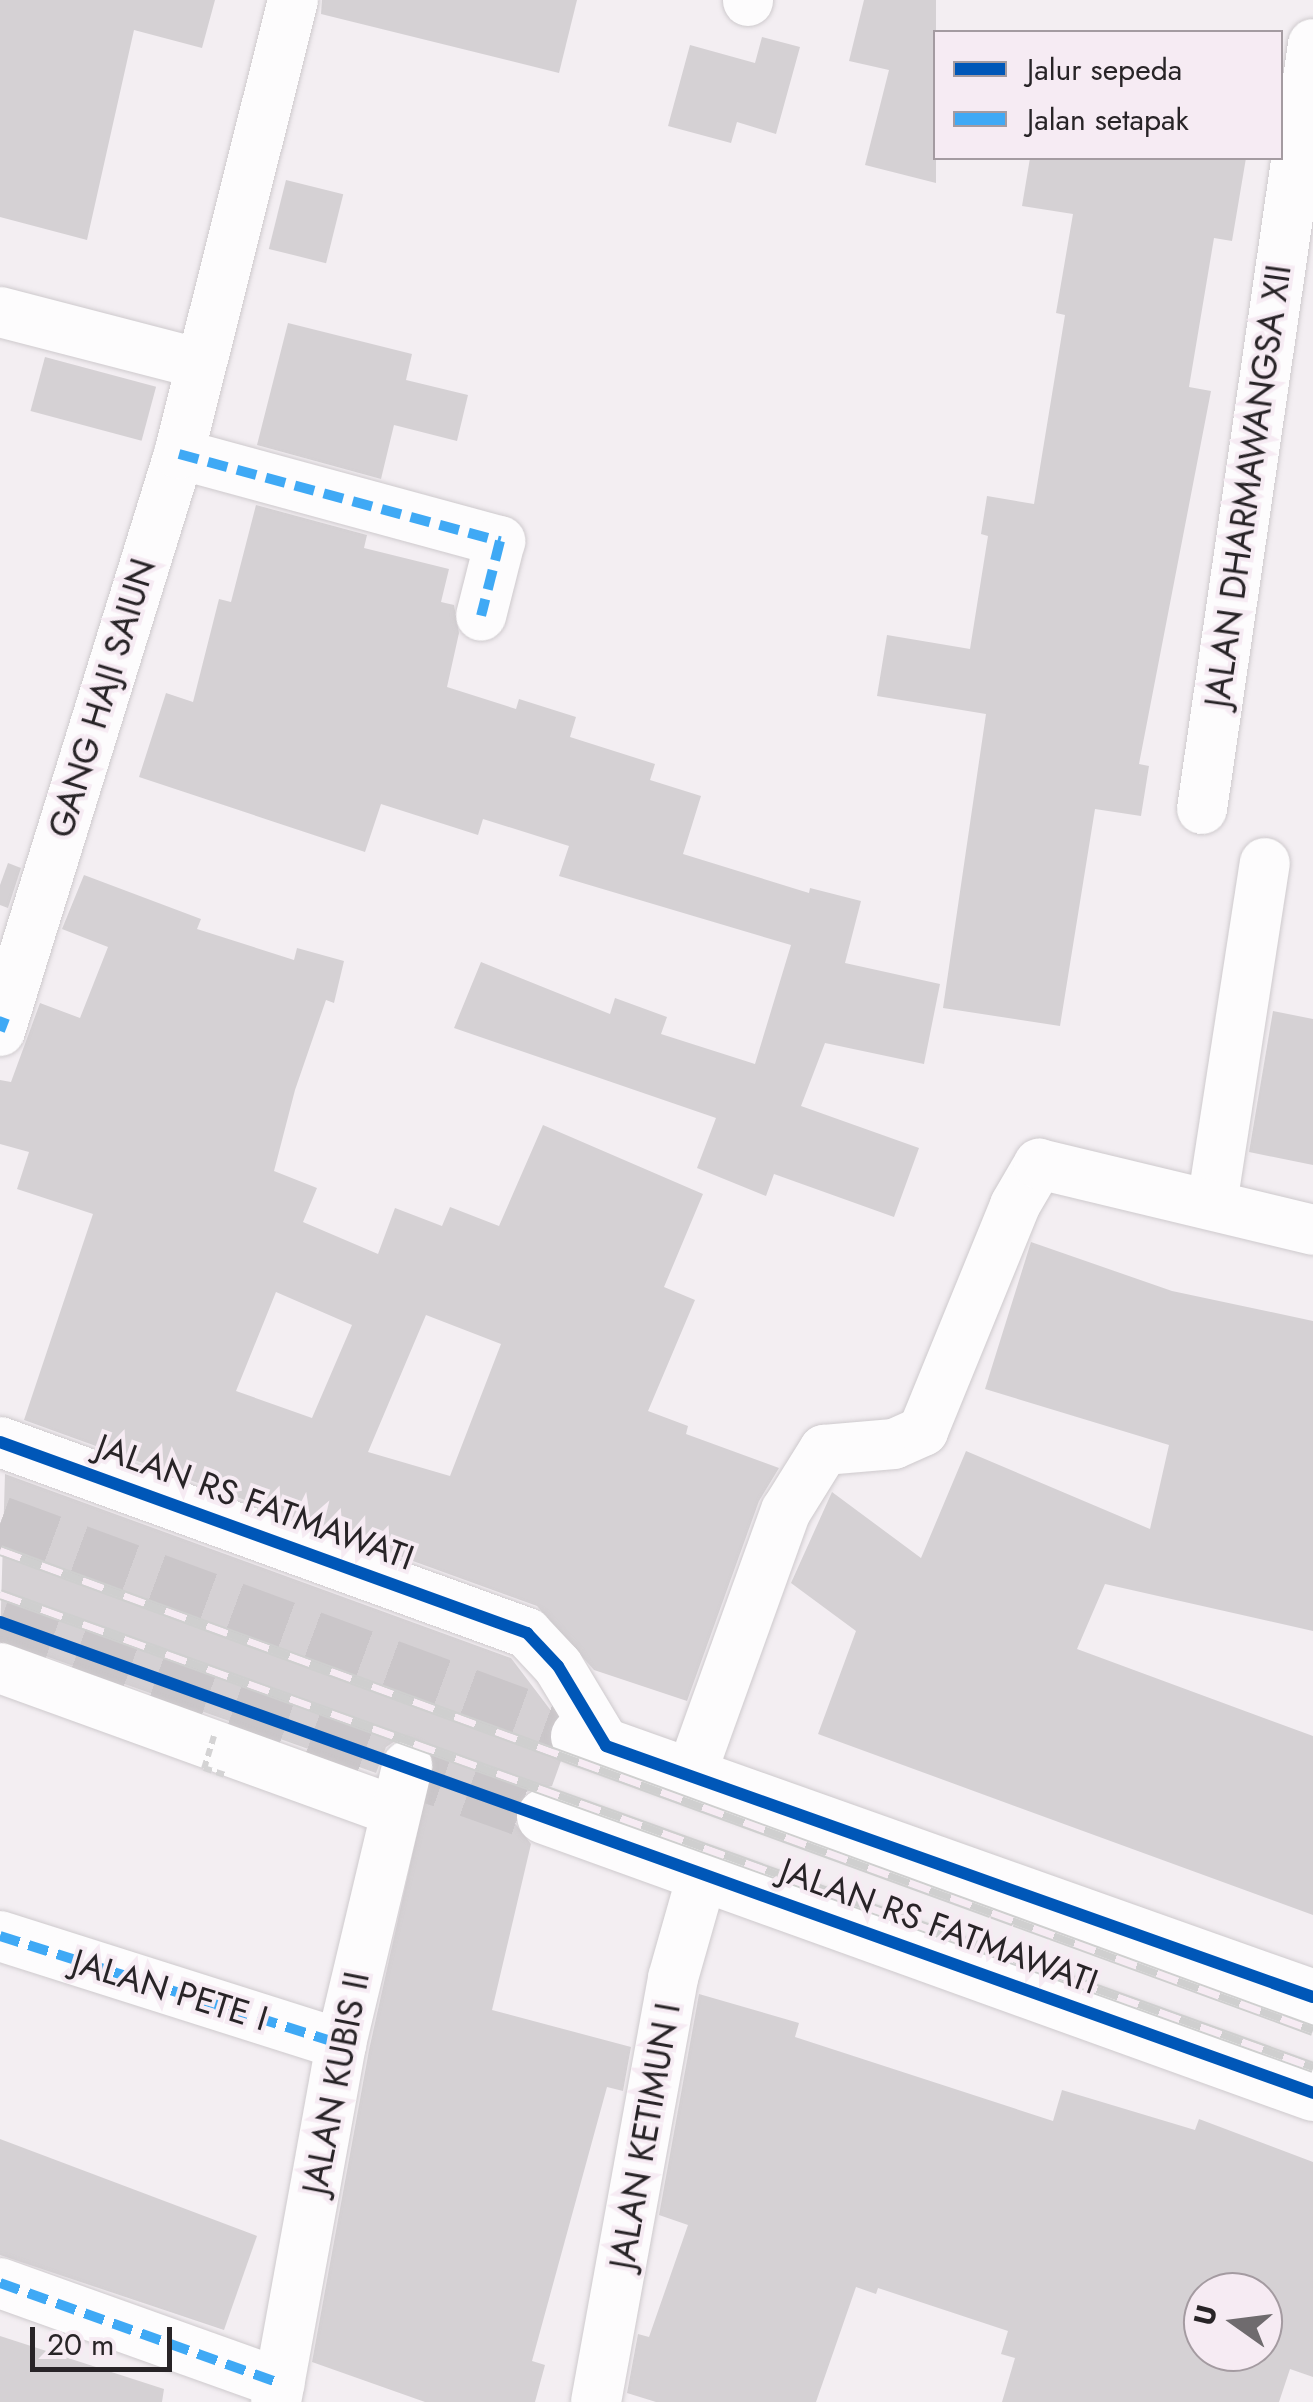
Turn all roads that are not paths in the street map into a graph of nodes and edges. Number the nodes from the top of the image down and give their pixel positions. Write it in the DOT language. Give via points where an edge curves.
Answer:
graph roads {
  1 [pos="293,0"];
  2 [pos="1313,44"];
  3 [pos="0,312"];
  4 [pos="197,363"];
  5 [pos="179,454"];
  6 [pos="481,616"];
  7 [pos="1202,809"];
  8 [pos="1265,863"];
  9 [pos="0,1032"];
  10 [pos="1212,1204"];
  11 [pos="1313,1230"];
  12 [pos="0,1442"];
  13 [pos="0,1668"];
  14 [pos="592,1741"];
  15 [pos="690,1777"];
  16 [pos="544,1816"];
  17 [pos="703,1873"];
  18 [pos="0,1936"];
  19 [pos="1313,1997"];
  20 [pos="341,2044"];
  21 [pos="1313,2094"];
  22 [pos="0,2283"];
  23 [pos="278,2392"];
  24 [pos="596,2402"];
  1 -- 4 [label="street, GANG HAJI SAIUN"];
  2 -- 7 [label="street, JALAN DHARMAWANGSA XII"];
  3 -- 4 [label="street"];
  4 -- 5 [label="street, GANG HAJI SAIUN"];
  5 -- 6 [label="street" via="500,541"];
  5 -- 9 [label="street, GANG HAJI SAIUN"];
  8 -- 10 [label="street"];
  10 -- 11 [label="street"];
  10 -- 15 [label="street" via="1039,1164 1015,1205 923,1432 894,1444 824,1450 786,1511"];
  12 -- 14 [label="street, JALAN RS FATMAWATI" via="527,1632 558,1666"];
  13 -- 20 [label="street, JALAN KUBIS II" via="401,1789"];
  14 -- 15 [label="main road, JALAN RS FATMAWATI"];
  15 -- 19 [label="main road, JALAN RS FATMAWATI"];
  16 -- 17 [label="main road, JALAN RS FATMAWATI"];
  17 -- 21 [label="main road, JALAN RS FATMAWATI"];
  17 -- 24 [label="street, JALAN KETIMUN I" via="673,1978"];
  18 -- 20 [label="street, JALAN PETE I"];
  20 -- 23 [label="street, JALAN KUBIS II"];
  22 -- 23 [label="street"];
}
